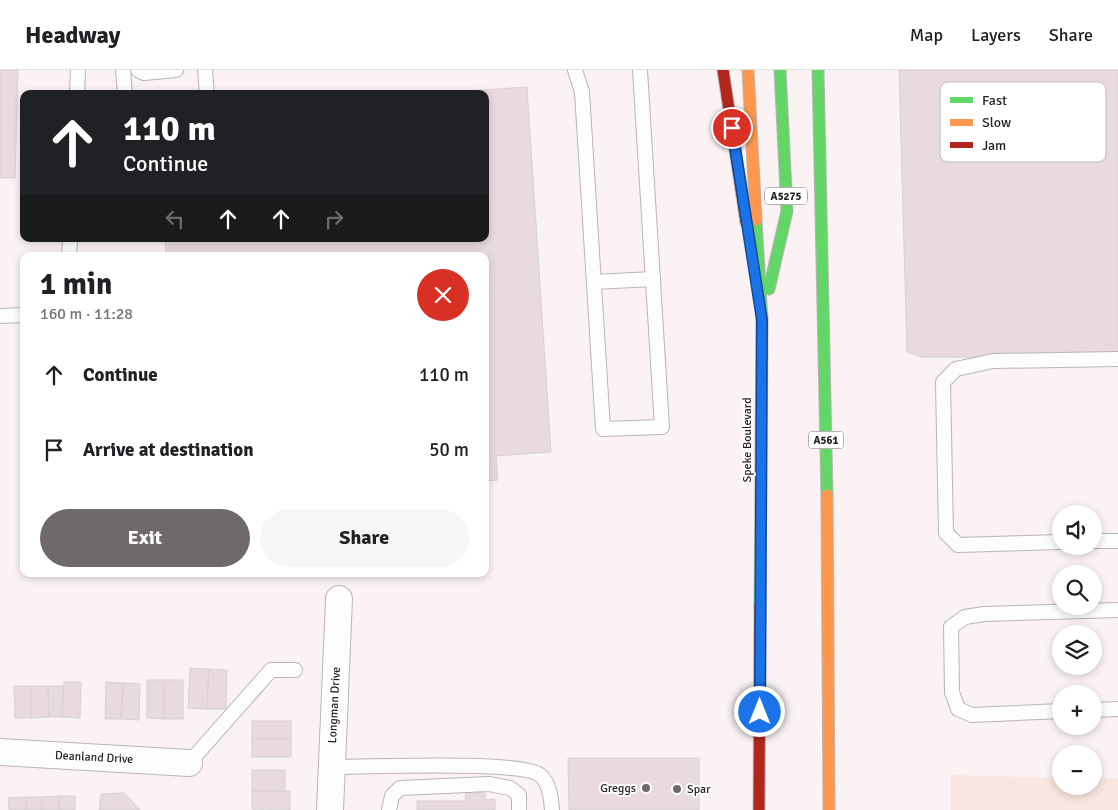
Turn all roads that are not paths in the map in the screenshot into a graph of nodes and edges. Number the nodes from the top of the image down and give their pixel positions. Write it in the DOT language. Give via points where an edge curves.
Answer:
graph roads {
  1 [pos="78,70"];
  2 [pos="123,70"];
  3 [pos="138,70"];
  4 [pos="176,70"];
  5 [pos="205,70"];
  6 [pos="575,70"];
  7 [pos="640,70"];
  8 [pos="723,70"];
  9 [pos="748,70"];
  10 [pos="780,70"];
  11 [pos="818,70"];
  12 [pos="161,71"];
  13 [pos="77,90"];
  14 [pos="125,90"];
  15 [pos="208,90"];
  16 [pos="653,279"];
  17 [pos="594,282"];
  18 [pos="20,315"];
  19 [pos="0,316"];
  20 [pos="762,320"];
  21 [pos="1118,359"];
  22 [pos="1102,541"];
  23 [pos="1118,541"];
  24 [pos="1052,542"];
  25 [pos="339,599"];
  26 [pos="1118,610"];
  27 [pos="295,670"];
  28 [pos="1118,709"];
  29 [pos="1102,710"];
  30 [pos="1052,712"];
  31 [pos="0,752"];
  32 [pos="189,763"];
  33 [pos="331,767"];
  34 [pos="330,810"];
  35 [pos="389,810"];
  36 [pos="519,810"];
  37 [pos="552,810"];
  38 [pos="759,810"];
  39 [pos="828,810"];
  1 -- 13 [label="lane"];
  2 -- 14 [label="lane"];
  3 -- 12 [label="lane" via="144,73"];
  4 -- 12 [label="lane"];
  5 -- 15 [label="lane"];
  6 -- 17 [label="lane" via="582,92"];
  7 -- 16 [label="lane"];
  8 -- 20 [label="main road"];
  9 -- 20 [label="main road, Speke Boulevard"];
  10 -- 20 [label="main road, A5275" via="787,211"];
  11 -- 39 [label="main road, A561" via="827,473"];
  16 -- 17 [label="lane"];
  16 -- 17 [label="lane" via="662,427 603,429"];
  18 -- 19 [label="lane"];
  20 -- 38 [label="main road, Speke Boulevard"];
  21 -- 24 [label="lane" via="993,361 956,369 943,382 946,534 958,545"];
  22 -- 23 [label="lane"];
  25 -- 33 [label="street, Longman Drive"];
  26 -- 30 [label="lane" via="984,614 965,617 951,627 952,692 958,709 972,715"];
  27 -- 32 [label="lane" via="271,670"];
  28 -- 29 [label="lane"];
  31 -- 32 [label="street, Deanland Drive"];
  33 -- 34 [label="street, Longman Drive"];
  33 -- 37 [label="lane" via="500,766 528,770 540,775 550,790"];
  35 -- 36 [label="lane" via="392,796 400,788 489,784 510,788 519,795"];
}
